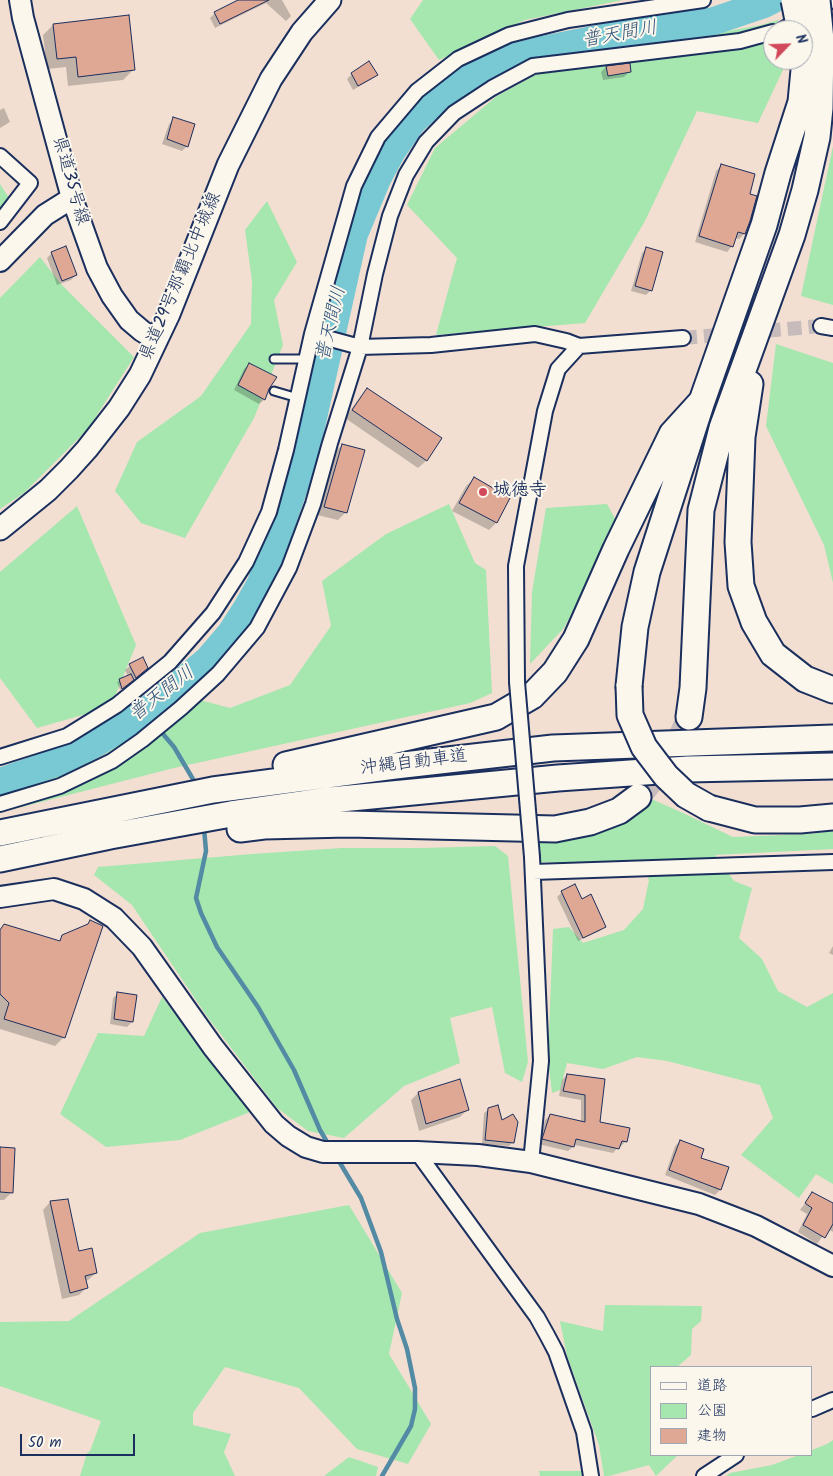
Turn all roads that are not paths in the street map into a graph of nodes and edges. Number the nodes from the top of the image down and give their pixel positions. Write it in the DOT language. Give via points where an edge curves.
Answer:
graph roads {
  1 [pos="20,0"];
  2 [pos="330,0"];
  3 [pos="703,0"];
  4 [pos="794,0"];
  5 [pos="817,0"];
  6 [pos="832,0"];
  7 [pos="799,20"];
  8 [pos="801,20"];
  9 [pos="813,20"];
  10 [pos="763,35"];
  11 [pos="804,70"];
  12 [pos="813,70"];
  13 [pos="0,156"];
  14 [pos="72,198"];
  15 [pos="0,222"];
  16 [pos="0,261"];
  17 [pos="759,327"];
  18 [pos="312,334"];
  19 [pos="683,338"];
  20 [pos="156,340"];
  21 [pos="579,346"];
  22 [pos="360,347"];
  23 [pos="274,359"];
  24 [pos="306,359"];
  25 [pos="274,391"];
  26 [pos="298,398"];
  27 [pos="702,402"];
  28 [pos="0,529"];
  29 [pos="833,690"];
  30 [pos="689,717"];
  31 [pos="833,738"];
  32 [pos="0,758"];
  33 [pos="833,766"];
  34 [pos="213,790"];
  35 [pos="638,797"];
  36 [pos="0,804"];
  37 [pos="833,817"];
  38 [pos="0,833"];
  39 [pos="110,836"];
  40 [pos="0,859"];
  41 [pos="833,862"];
  42 [pos="533,872"];
  43 [pos="0,897"];
  44 [pos="417,1152"];
  45 [pos="531,1162"];
  46 [pos="833,1266"];
  47 [pos="833,1400"];
  48 [pos="813,1409"];
  49 [pos="734,1456"];
  50 [pos="591,1476"];
  51 [pos="704,1476"];
  1 -- 14 [label="street, 県道35号線"];
  2 -- 20 [label="main road, 県道29号那覇北中城線" via="302,32 271,79 228,166"];
  3 -- 18 [label="street" via="568,20 509,35 458,59 418,92 378,137 354,186"];
  4 -- 8 [label="highway, bridge"];
  5 -- 9 [label="highway, bridge"];
  6 -- 7 [label="street"];
  10 -- 22 [label="street" via="740,41 533,66 454,113 426,142 406,175 390,216"];
  11 -- 27 [label="highway" via="801,102 764,225"];
  12 -- 17 [label="highway" via="820,108 818,137 792,235"];
  13 -- 15 [label="street" via="30,183"];
  14 -- 16 [label="street" via="45,214"];
  14 -- 20 [label="street, 県道35号線" via="97,268 112,296 128,320"];
  17 -- 29 [label="highway" via="742,437 738,542 741,586 754,622 773,654 805,679"];
  17 -- 30 [label="highway" via="722,428 701,510"];
  18 -- 22 [label="street"];
  18 -- 24 [label="street"];
  19 -- 21 [label="street"];
  20 -- 28 [label="main road, 県道29号那覇北中城線" via="140,375 87,449 48,490"];
  21 -- 22 [label="street" via="535,334 431,345"];
  21 -- 42 [label="street, bridge" via="558,369 545,411 516,566 517,682"];
  22 -- 36 [label="street" via="314,504 289,568 257,628 218,674 150,734 112,761 60,786"];
  23 -- 24 [label="lane"];
  24 -- 26 [label="street"];
  25 -- 26 [label="lane"];
  26 -- 32 [label="street" via="269,512 246,562 213,614 170,662 117,705 67,736"];
  27 -- 34 [label="highway" via="672,434 576,639 555,672 532,696 496,717 255,772"];
  27 -- 37 [label="highway, bridge" via="647,572 635,627 629,686 630,715 644,747 666,776 686,795 709,808 755,820"];
  31 -- 34 [label="highway, 沖縄自動車道" via="553,748"];
  33 -- 39 [label="highway, 沖縄自動車道" via="688,769 330,800"];
  34 -- 38 [label="highway, 沖縄自動車道"];
  35 -- 39 [label="highway" via="619,811 590,822 555,829 348,824 264,826 183,837"];
  39 -- 40 [label="highway, 沖縄自動車道"];
  41 -- 42 [label="street"];
  42 -- 45 [label="street" via="541,1061"];
  43 -- 44 [label="street" via="54,890 84,899 114,918 142,947 213,1047 274,1124 288,1136 306,1147 323,1152"];
  44 -- 45 [label="street"];
  44 -- 50 [label="street" via="548,1335 584,1432"];
  45 -- 46 [label="street" via="700,1204 756,1226"];
  47 -- 48 [label="street"];
  49 -- 51 [label="street"];
}
